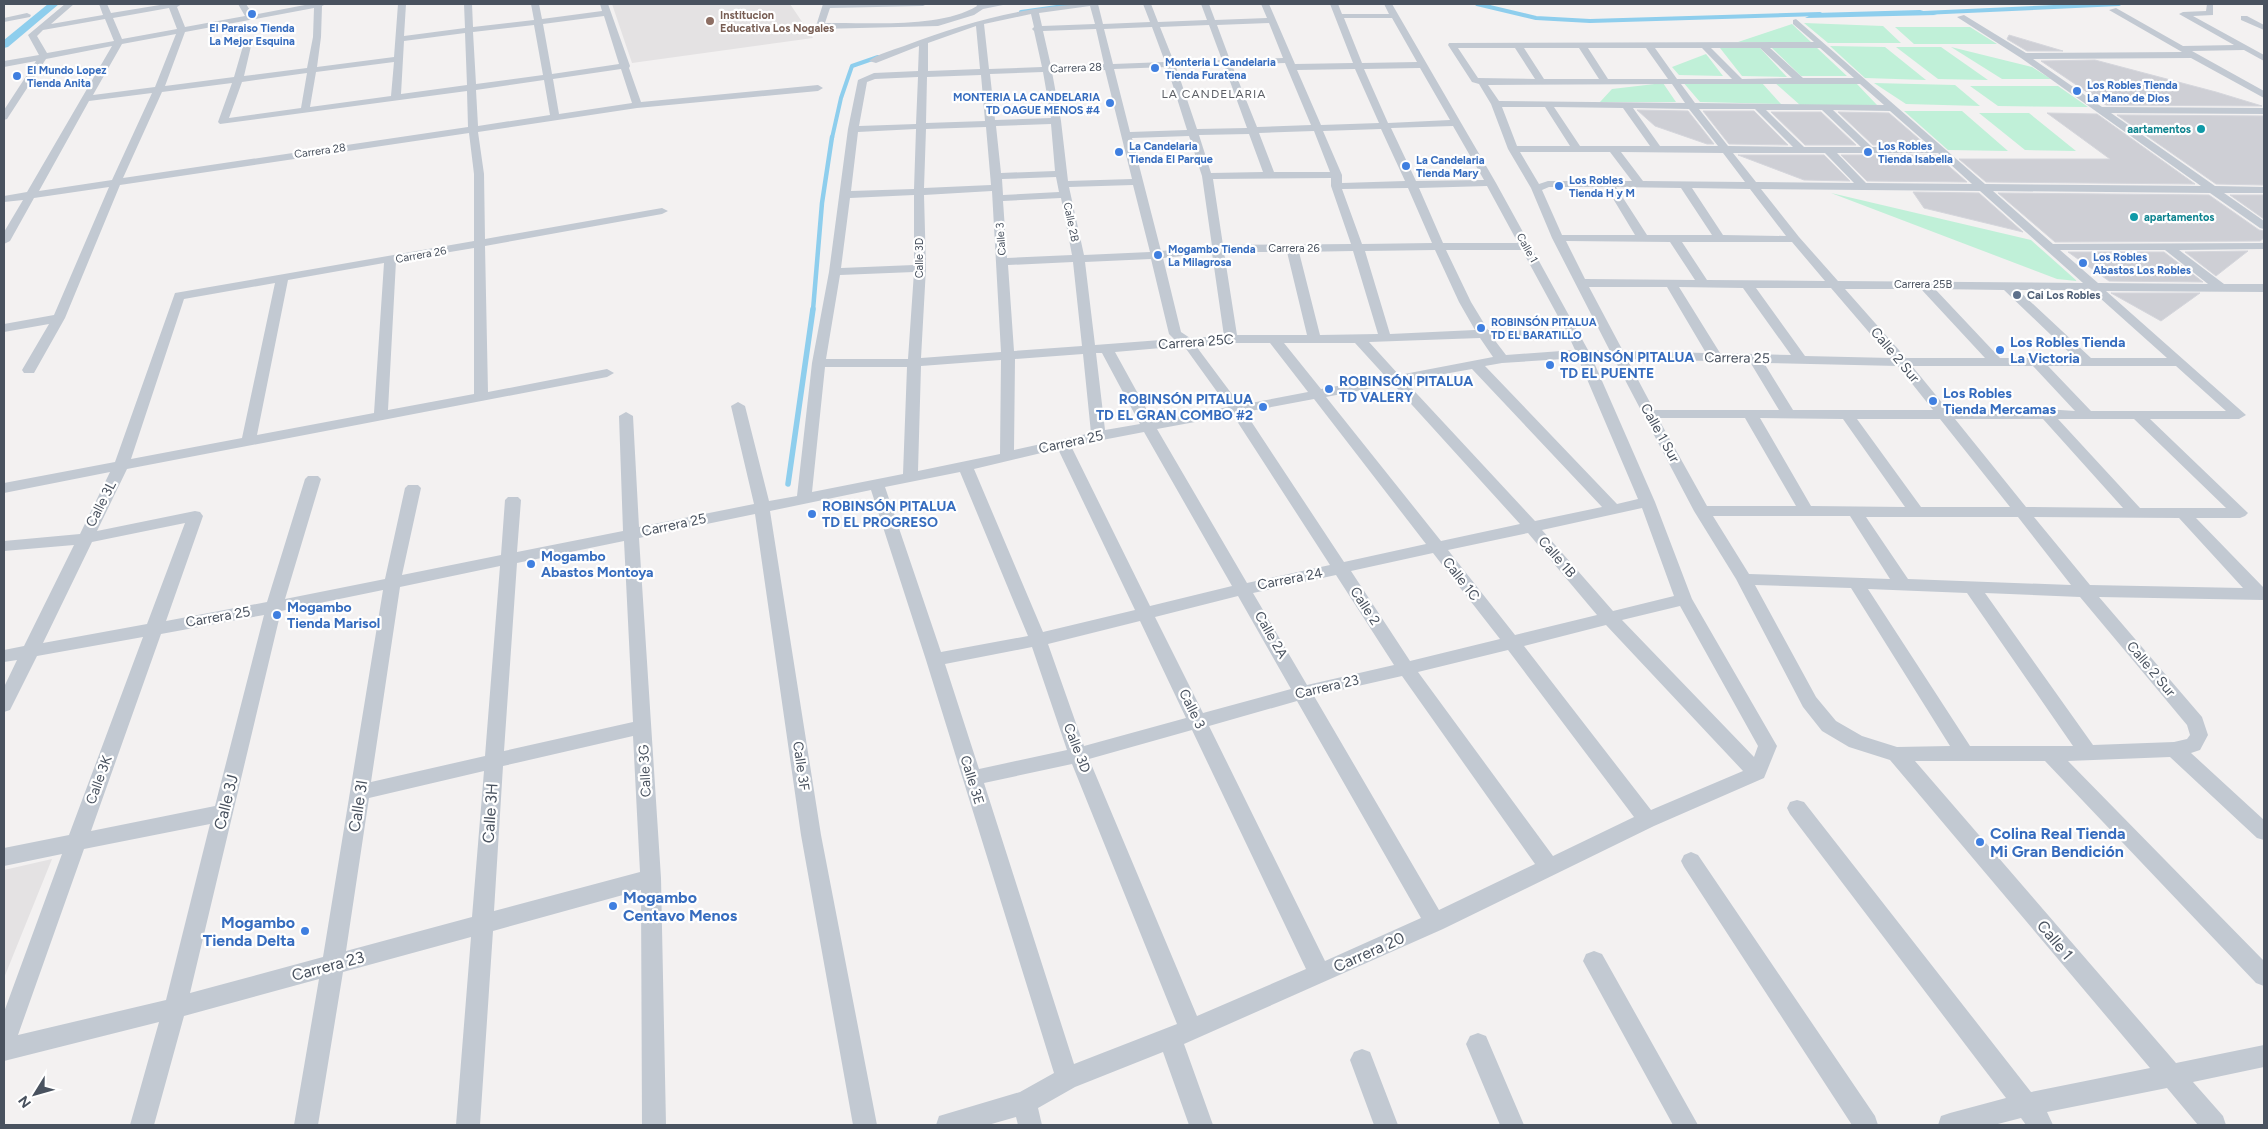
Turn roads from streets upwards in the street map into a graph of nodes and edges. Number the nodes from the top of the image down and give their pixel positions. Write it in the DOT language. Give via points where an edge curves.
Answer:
graph roads {
  1 [pos="70,4"];
  2 [pos="103,4"];
  3 [pos="174,4"];
  4 [pos="242,4"];
  5 [pos="402,4"];
  6 [pos="468,4"];
  7 [pos="535,4"];
  8 [pos="604,4"];
  9 [pos="923,4"];
  10 [pos="1004,4"];
  11 [pos="1088,4"];
  12 [pos="1094,4"];
  13 [pos="1147,4"];
  14 [pos="1205,4"];
  15 [pos="1265,4"];
  16 [pos="1334,4"];
  17 [pos="1388,4"];
  18 [pos="318,5"];
  19 [pos="827,5"];
  20 [pos="981,5"];
  21 [pos="2210,6"];
  22 [pos="1034,10"];
  23 [pos="2113,10"];
  24 [pos="607,13"];
  25 [pos="27,15"];
  26 [pos="107,16"];
  27 [pos="1338,16"];
  28 [pos="1395,16"];
  29 [pos="250,17"];
  30 [pos="1962,17"];
  31 [pos="2244,18"];
  32 [pos="4,20"];
  33 [pos="1272,20"];
  34 [pos="538,22"];
  35 [pos="980,22"];
  36 [pos="1796,22"];
  37 [pos="1212,23"];
  38 [pos="1154,25"];
  39 [pos="1099,26"];
  40 [pos="39,28"];
  41 [pos="2264,28"];
  42 [pos="1036,29"];
  43 [pos="182,30"];
  44 [pos="471,30"];
  45 [pos="399,39"];
  46 [pos="924,41"];
  47 [pos="119,42"];
  48 [pos="1581,44"];
  49 [pos="1648,44"];
  50 [pos="1703,44"];
  51 [pos="1761,44"];
  52 [pos="1518,45"];
  53 [pos="1821,45"];
  54 [pos="247,46"];
  55 [pos="2182,48"];
  56 [pos="2246,48"];
  57 [pos="2264,48"];
  58 [pos="2194,55"];
  59 [pos="44,56"];
  60 [pos="2024,56"];
  61 [pos="2264,58"];
  62 [pos="398,59"];
  63 [pos="873,61"];
  64 [pos="1227,62"];
  65 [pos="4,64"];
  66 [pos="1170,64"];
  67 [pos="1290,64"];
  68 [pos="1424,65"];
  69 [pos="626,66"];
  70 [pos="1359,66"];
  71 [pos="1108,67"];
  72 [pos="312,69"];
  73 [pos="1047,69"];
  74 [pos="985,72"];
  75 [pos="923,74"];
  76 [pos="549,77"];
  77 [pos="238,80"];
  78 [pos="1605,81"];
  79 [pos="1675,81"];
  80 [pos="1739,81"];
  81 [pos="1768,81"];
  82 [pos="1800,81"];
  83 [pos="1863,81"];
  84 [pos="1482,82"];
  85 [pos="1541,82"];
  86 [pos="472,88"];
  87 [pos="818,88"];
  88 [pos="158,91"];
  89 [pos="1580,93"];
  90 [pos="2264,95"];
  91 [pos="396,98"];
  92 [pos="86,100"];
  93 [pos="1496,104"];
  94 [pos="1548,104"];
  95 [pos="1626,105"];
  96 [pos="637,106"];
  97 [pos="1691,106"];
  98 [pos="1758,107"];
  99 [pos="1792,107"];
  100 [pos="1825,108"];
  101 [pos="1891,108"];
  102 [pos="2101,110"];
  103 [pos="305,111"];
  104 [pos="2264,112"];
  105 [pos="4,117"];
  106 [pos="555,117"];
  107 [pos="1056,122"];
  108 [pos="1457,123"];
  109 [pos="990,124"];
  110 [pos="1383,125"];
  111 [pos="922,126"];
  112 [pos="1318,128"];
  113 [pos="473,129"];
  114 [pos="854,129"];
  115 [pos="1253,130"];
  116 [pos="1193,132"];
  117 [pos="1126,135"];
  118 [pos="1513,149"];
  119 [pos="1577,149"];
  120 [pos="1614,149"];
  121 [pos="1657,150"];
  122 [pos="1727,150"];
  123 [pos="1802,150"];
  124 [pos="1939,150"];
  125 [pos="1828,151"];
  126 [pos="1871,151"];
  127 [pos="1207,176"];
  128 [pos="1270,176"];
  129 [pos="1336,181"];
  130 [pos="116,182"];
  131 [pos="1139,182"];
  132 [pos="1492,183"];
  133 [pos="1063,184"];
  134 [pos="1412,184"];
  135 [pos="1609,184"];
  136 [pos="1640,184"];
  137 [pos="1684,184"];
  138 [pos="1754,185"];
  139 [pos="1863,186"];
  140 [pos="997,187"];
  141 [pos="1536,188"];
  142 [pos="1984,188"];
  143 [pos="2213,190"];
  144 [pos="2264,190"];
  145 [pos="919,192"];
  146 [pos="844,195"];
  147 [pos="30,196"];
  148 [pos="4,199"];
  149 [pos="662,211"];
  150 [pos="2264,226"];
  151 [pos="1558,238"];
  152 [pos="1643,238"];
  153 [pos="1674,239"];
  154 [pos="1720,239"];
  155 [pos="1795,239"];
  156 [pos="4,241"];
  157 [pos="480,244"];
  158 [pos="1526,246"];
  159 [pos="2264,246"];
  160 [pos="1440,247"];
  161 [pos="2051,247"];
  162 [pos="2168,247"];
  163 [pos="1292,248"];
  164 [pos="1358,248"];
  165 [pos="1219,249"];
  166 [pos="1157,255"];
  167 [pos="1079,258"];
  168 [pos="390,260"];
  169 [pos="1002,262"];
  170 [pos="920,268"];
  171 [pos="835,272"];
  172 [pos="282,279"];
  173 [pos="1582,283"];
  174 [pos="1670,283"];
  175 [pos="1703,283"];
  176 [pos="1746,284"];
  177 [pos="1836,284"];
  178 [pos="1922,284"];
  179 [pos="2006,284"];
  180 [pos="2095,286"];
  181 [pos="2220,287"];
  182 [pos="2264,288"];
  183 [pos="179,296"];
  184 [pos="59,318"];
  185 [pos="4,328"];
  186 [pos="1482,334"];
  187 [pos="1575,335"];
  188 [pos="1385,337"];
  189 [pos="1359,338"];
  190 [pos="1231,339"];
  191 [pos="1274,339"];
  192 [pos="1314,339"];
  193 [pos="1187,342"];
  194 [pos="1098,350"];
  195 [pos="1586,354"];
  196 [pos="1613,355"];
  197 [pos="1008,357"];
  198 [pos="1716,358"];
  199 [pos="1502,359"];
  200 [pos="1755,359"];
  201 [pos="1801,360"];
  202 [pos="1994,361"];
  203 [pos="2086,361"];
  204 [pos="1902,362"];
  205 [pos="2037,362"];
  206 [pos="2180,362"];
  207 [pos="819,363"];
  208 [pos="914,363"];
  209 [pos="1474,363"];
  210 [pos="29,370"];
  211 [pos="607,373"];
  212 [pos="1397,379"];
  213 [pos="1316,394"];
  214 [pos="481,398"];
  215 [pos="738,406"];
  216 [pos="1236,409"];
  217 [pos="1943,413"];
  218 [pos="2045,413"];
  219 [pos="1649,414"];
  220 [pos="1750,414"];
  221 [pos="1788,414"];
  222 [pos="1847,414"];
  223 [pos="2086,414"];
  224 [pos="2137,414"];
  225 [pos="626,416"];
  226 [pos="381,417"];
  227 [pos="1148,426"];
  228 [pos="1098,436"];
  229 [pos="248,442"];
  230 [pos="1063,444"];
  231 [pos="1007,456"];
  232 [pos="121,466"];
  233 [pos="965,466"];
  234 [pos="910,476"];
  235 [pos="313,479"];
  236 [pos="876,483"];
  237 [pos="4,488"];
  238 [pos="413,488"];
  239 [pos="804,497"];
  240 [pos="512,500"];
  241 [pos="1647,502"];
  242 [pos="762,506"];
  243 [pos="1614,510"];
  244 [pos="1702,511"];
  245 [pos="1808,512"];
  246 [pos="1855,512"];
  247 [pos="1917,513"];
  248 [pos="2136,513"];
  249 [pos="2183,513"];
  250 [pos="2024,514"];
  251 [pos="1532,528"];
  252 [pos="632,534"];
  253 [pos="84,539"];
  254 [pos="4,546"];
  255 [pos="1437,548"];
  256 [pos="507,560"];
  257 [pos="1341,569"];
  258 [pos="1744,580"];
  259 [pos="393,582"];
  260 [pos="1856,583"];
  261 [pos="1903,585"];
  262 [pos="1972,588"];
  263 [pos="1244,589"];
  264 [pos="2085,591"];
  265 [pos="2261,594"];
  266 [pos="1684,599"];
  267 [pos="274,607"];
  268 [pos="1146,613"];
  269 [pos="1609,617"];
  270 [pos="155,628"];
  271 [pos="1038,640"];
  272 [pos="1512,642"];
  273 [pos="29,651"];
  274 [pos="4,656"];
  275 [pos="935,660"];
  276 [pos="1406,669"];
  277 [pos="1304,692"];
  278 [pos="4,705"];
  279 [pos="1198,722"];
  280 [pos="642,727"];
  281 [pos="2200,735"];
  282 [pos="2174,749"];
  283 [pos="2048,752"];
  284 [pos="1964,753"];
  285 [pos="2088,753"];
  286 [pos="1897,754"];
  287 [pos="1078,755"];
  288 [pos="494,761"];
  289 [pos="1757,774"];
  290 [pos="971,778"];
  291 [pos="360,792"];
  292 [pos="1797,808"];
  293 [pos="223,813"];
  294 [pos="1647,820"];
  295 [pos="2264,832"];
  296 [pos="76,843"];
  297 [pos="4,858"];
  298 [pos="1691,862"];
  299 [pos="1549,867"];
  300 [pos="651,878"];
  301 [pos="1435,922"];
  302 [pos="482,926"];
  303 [pos="1594,961"];
  304 [pos="334,964"];
  305 [pos="1320,974"];
  306 [pos="2264,976"];
  307 [pos="175,1008"];
  308 [pos="1180,1034"];
  309 [pos="4,1043"];
  310 [pos="1478,1044"];
  311 [pos="4,1050"];
  312 [pos="2264,1056"];
  313 [pos="1362,1060"];
  314 [pos="2170,1075"];
  315 [pos="1067,1078"];
  316 [pos="2024,1105"];
  317 [pos="1028,1114"];
  318 [pos="142,1125"];
  319 [pos="306,1125"];
  320 [pos="468,1125"];
  321 [pos="654,1125"];
  322 [pos="865,1125"];
  323 [pos="948,1125"];
  324 [pos="1200,1125"];
  325 [pos="1386,1125"];
  326 [pos="1512,1125"];
  327 [pos="1686,1125"];
  328 [pos="1866,1125"];
  329 [pos="1950,1125"];
  330 [pos="2040,1125"];
  331 [pos="2214,1125"];
  1 -- 40 [label="street"];
  2 -- 26 [label="street"];
  3 -- 26 [label="street"];
  3 -- 43 [label="street"];
  4 -- 29 [label="street"];
  5 -- 45 [label="street"];
  6 -- 44 [label="street"];
  7 -- 34 [label="street"];
  8 -- 24 [label="street"];
  9 -- 19 [label="street"];
  10 -- 20 [label="street"];
  11 -- 22 [label="street"];
  12 -- 39 [label="street"];
  13 -- 38 [label="street"];
  14 -- 37 [label="street"];
  15 -- 33 [label="street"];
  16 -- 27 [label="street"];
  17 -- 28 [label="street, Calle 1"];
  18 -- 29 [label="street"];
  18 -- 72 [label="street"];
  19 -- 20 [label="street" via="820,26 938,23 971,13"];
  21 -- 56 [label="street" via="2210,13 2183,14"];
  22 -- 35 [label="street"];
  22 -- 42 [label="street, Calle 2B"];
  23 -- 55 [label="street"];
  24 -- 34 [label="street"];
  24 -- 69 [label="street"];
  25 -- 32 [label="street"];
  26 -- 40 [label="street"];
  26 -- 47 [label="street"];
  27 -- 28 [label="street"];
  27 -- 70 [label="street"];
  28 -- 68 [label="street, Calle 1"];
  29 -- 43 [label="street"];
  30 -- 60 [label="street"];
  31 -- 41 [label="street"];
  33 -- 37 [label="street"];
  33 -- 67 [label="street"];
  34 -- 44 [label="street"];
  34 -- 76 [label="street"];
  35 -- 46 [label="street"];
  35 -- 74 [label="street, Calle 3"];
  36 -- 53 [label="street"];
  37 -- 38 [label="street"];
  37 -- 64 [label="street"];
  38 -- 39 [label="street"];
  38 -- 66 [label="street"];
  39 -- 42 [label="street"];
  39 -- 71 [label="street"];
  40 -- 59 [label="street" via="32,36"];
  42 -- 73 [label="street, Calle 2B"];
  43 -- 47 [label="street"];
  43 -- 88 [label="street"];
  44 -- 45 [label="street"];
  44 -- 86 [label="street"];
  45 -- 62 [label="street"];
  46 -- 63 [label="street"];
  46 -- 75 [label="street, Calle 3D"];
  47 -- 59 [label="street"];
  47 -- 92 [label="street"];
  48 -- 49 [label="street"];
  48 -- 52 [label="street"];
  48 -- 78 [label="street"];
  49 -- 50 [label="street"];
  49 -- 79 [label="street, Calle 2 Sur"];
  50 -- 51 [label="street"];
  50 -- 80 [label="street"];
  51 -- 53 [label="street"];
  51 -- 82 [label="street"];
  52 -- 84 [label="street, Calle 1 Sur" via="1452,45 1475,80"];
  52 -- 85 [label="street"];
  53 -- 83 [label="street"];
  54 -- 77 [label="street"];
  55 -- 56 [label="street"];
  55 -- 58 [label="street"];
  56 -- 57 [label="street"];
  56 -- 61 [label="street"];
  58 -- 60 [label="street"];
  58 -- 90 [label="street"];
  59 -- 65 [label="street"];
  59 -- 105 [label="street"];
  60 -- 102 [label="street"];
  62 -- 72 [label="street"];
  62 -- 91 [label="street"];
  64 -- 66 [label="street, Carrera 28"];
  64 -- 67 [label="street, Carrera 28"];
  64 -- 115 [label="street"];
  66 -- 71 [label="street, Carrera 28"];
  66 -- 116 [label="street"];
  67 -- 70 [label="street, Carrera 28"];
  67 -- 112 [label="street"];
  68 -- 70 [label="street, Carrera 28"];
  68 -- 108 [label="street, Calle 1"];
  69 -- 76 [label="street"];
  69 -- 96 [label="street"];
  70 -- 110 [label="street"];
  71 -- 73 [label="street, Carrera 28"];
  71 -- 117 [label="street"];
  72 -- 77 [label="street"];
  72 -- 103 [label="street"];
  73 -- 74 [label="street, Carrera 28"];
  73 -- 107 [label="street, Calle 2B"];
  74 -- 75 [label="street, Carrera 28"];
  74 -- 109 [label="street, Calle 3"];
  75 -- 111 [label="street, Calle 3D"];
  75 -- 114 [label="street, Carrera 28" via="874,76 864,80"];
  76 -- 86 [label="street"];
  76 -- 106 [label="street"];
  77 -- 88 [label="street"];
  77 -- 103 [label="street" via="222,122"];
  78 -- 79 [label="street"];
  78 -- 89 [label="street"];
  79 -- 80 [label="street"];
  79 -- 97 [label="street, Calle 2 Sur"];
  80 -- 81 [label="street"];
  81 -- 82 [label="street"];
  81 -- 99 [label="street"];
  82 -- 83 [label="street"];
  83 -- 101 [label="street"];
  84 -- 85 [label="street"];
  84 -- 93 [label="street, Calle 1 Sur"];
  85 -- 89 [label="street"];
  86 -- 91 [label="street"];
  86 -- 113 [label="street"];
  87 -- 96 [label="street, Carrera 28"];
  88 -- 92 [label="street"];
  88 -- 130 [label="street"];
  89 -- 94 [label="street"];
  89 -- 95 [label="street"];
  91 -- 103 [label="street"];
  92 -- 147 [label="street"];
  93 -- 94 [label="street"];
  93 -- 118 [label="street, Calle 1 Sur"];
  94 -- 119 [label="street"];
  95 -- 97 [label="street"];
  95 -- 121 [label="street"];
  96 -- 106 [label="street, Carrera 28"];
  97 -- 98 [label="street"];
  97 -- 122 [label="street, Calle 2 Sur"];
  98 -- 99 [label="street"];
  98 -- 123 [label="street"];
  99 -- 100 [label="street"];
  100 -- 101 [label="street"];
  100 -- 126 [label="street"];
  101 -- 124 [label="street"];
  102 -- 104 [label="street"];
  102 -- 143 [label="street"];
  106 -- 113 [label="street, Carrera 28"];
  107 -- 109 [label="street"];
  107 -- 133 [label="street, Calle 2B"];
  108 -- 110 [label="street"];
  108 -- 132 [label="street, Calle 1"];
  109 -- 111 [label="street"];
  109 -- 140 [label="street, Calle 3"];
  110 -- 112 [label="street"];
  110 -- 134 [label="street"];
  111 -- 114 [label="street"];
  111 -- 145 [label="street, Calle 3D"];
  112 -- 115 [label="street"];
  112 -- 129 [label="street"];
  113 -- 130 [label="street, Carrera 28"];
  113 -- 157 [label="street" via="479,174"];
  114 -- 146 [label="street"];
  115 -- 116 [label="street"];
  115 -- 128 [label="street"];
  116 -- 117 [label="street"];
  116 -- 127 [label="street"];
  117 -- 131 [label="street"];
  118 -- 119 [label="street"];
  118 -- 141 [label="street, Calle 1 Sur"];
  119 -- 120 [label="street"];
  120 -- 121 [label="street"];
  120 -- 136 [label="street"];
  121 -- 122 [label="street"];
  122 -- 123 [label="street"];
  122 -- 138 [label="street, Calle 2 Sur"];
  123 -- 125 [label="street"];
  124 -- 126 [label="street"];
  124 -- 142 [label="street"];
  125 -- 126 [label="street"];
  125 -- 139 [label="street"];
  127 -- 128 [label="street"];
  127 -- 165 [label="street"];
  128 -- 129 [label="street"];
  129 -- 134 [label="street"];
  129 -- 164 [label="street"];
  130 -- 147 [label="street, Carrera 28"];
  130 -- 184 [label="street"];
  131 -- 133 [label="street"];
  131 -- 166 [label="street"];
  132 -- 134 [label="street"];
  132 -- 158 [label="street, Calle 1"];
  133 -- 140 [label="street"];
  133 -- 140 [label="street"];
  133 -- 167 [label="street, Calle 2B"];
  134 -- 160 [label="street"];
  135 -- 136 [label="street"];
  135 -- 141 [label="street" via="1548,184"];
  135 -- 152 [label="street"];
  136 -- 137 [label="street"];
  137 -- 138 [label="street"];
  137 -- 154 [label="street"];
  138 -- 139 [label="street"];
  138 -- 155 [label="street, Calle 2 Sur"];
  139 -- 142 [label="street"];
  140 -- 145 [label="street"];
  140 -- 169 [label="street, Calle 3"];
  141 -- 151 [label="street, Calle 1 Sur"];
  142 -- 143 [label="street"];
  142 -- 161 [label="street"];
  143 -- 144 [label="street"];
  143 -- 150 [label="street"];
  145 -- 146 [label="street"];
  145 -- 170 [label="street, Calle 3D"];
  146 -- 171 [label="street"];
  147 -- 148 [label="street, Carrera 28"];
  147 -- 156 [label="street"];
  149 -- 157 [label="street, Carrera 26"];
  151 -- 152 [label="street"];
  151 -- 173 [label="street, Calle 1 Sur"];
  152 -- 153 [label="street"];
  153 -- 154 [label="street"];
  153 -- 175 [label="street"];
  154 -- 155 [label="street"];
  155 -- 177 [label="street, Calle 2 Sur"];
  157 -- 168 [label="street, Carrera 26"];
  157 -- 214 [label="street"];
  158 -- 160 [label="street, Carrera 26"];
  158 -- 187 [label="street, Calle 1"];
  159 -- 162 [label="street"];
  160 -- 164 [label="street, Carrera 26"];
  160 -- 186 [label="street"];
  161 -- 162 [label="street"];
  161 -- 180 [label="street"];
  162 -- 181 [label="street"];
  163 -- 164 [label="street, Carrera 26"];
  163 -- 165 [label="street, Carrera 26"];
  163 -- 192 [label="street"];
  164 -- 188 [label="street"];
  165 -- 166 [label="street, Carrera 26"];
  165 -- 190 [label="street"];
  166 -- 167 [label="street, Carrera 26"];
  166 -- 193 [label="street" via="1175,334"];
  167 -- 169 [label="street, Carrera 26"];
  167 -- 194 [label="street, Calle 2B"];
  168 -- 172 [label="street, Carrera 26"];
  168 -- 226 [label="street"];
  169 -- 197 [label="street, Calle 3"];
  170 -- 171 [label="street"];
  170 -- 208 [label="street, Calle 3D"];
  171 -- 207 [label="street"];
  172 -- 183 [label="street, Carrera 26"];
  172 -- 229 [label="street"];
  173 -- 174 [label="street, Carrera 25B"];
  173 -- 196 [label="street, Calle 1 Sur"];
  174 -- 175 [label="street, Carrera 25B"];
  174 -- 198 [label="street"];
  175 -- 176 [label="street, Carrera 25B"];
  176 -- 177 [label="street, Carrera 25B"];
  176 -- 201 [label="street"];
  177 -- 178 [label="street, Carrera 25B"];
  177 -- 204 [label="street, Calle 2 Sur"];
  178 -- 179 [label="street, Carrera 25B"];
  178 -- 202 [label="street"];
  179 -- 180 [label="street, Carrera 25B"];
  179 -- 203 [label="street"];
  180 -- 181 [label="street, Carrera 25B"];
  180 -- 206 [label="street"];
  181 -- 182 [label="street, Carrera 25B"];
  183 -- 232 [label="street, Calle 3L"];
  184 -- 185 [label="street"];
  184 -- 210 [label="street"];
  186 -- 187 [label="street, Carrera 25C"];
  186 -- 188 [label="street, Carrera 25C"];
  186 -- 199 [label="street"];
  187 -- 195 [label="street, Calle 1"];
  188 -- 189 [label="street, Carrera 25C"];
  189 -- 192 [label="street, Carrera 25C"];
  189 -- 212 [label="street, Calle 1B"];
  190 -- 191 [label="street, Carrera 25C"];
  190 -- 193 [label="street, Carrera 25C"];
  191 -- 192 [label="street, Carrera 25C"];
  191 -- 213 [label="street, Calle 1C"];
  193 -- 194 [label="street, Carrera 25C"];
  193 -- 216 [label="street, Calle 2"];
  194 -- 197 [label="street, Carrera 25C"];
  194 -- 227 [label="street, Calle 2A"];
  194 -- 228 [label="street, Calle 2B"];
  195 -- 196 [label="street, Carrera 25"];
  195 -- 199 [label="street, Carrera 25"];
  195 -- 241 [label="street, Calle 1"];
  196 -- 198 [label="street, Carrera 25"];
  196 -- 219 [label="street, Calle 1 Sur"];
  197 -- 208 [label="street, Carrera 25C"];
  197 -- 231 [label="street, Calle 3"];
  198 -- 200 [label="street, Carrera 25"];
  199 -- 209 [label="street, Carrera 25"];
  200 -- 201 [label="street, Carrera 25"];
  200 -- 221 [label="street"];
  201 -- 204 [label="street, Carrera 25"];
  202 -- 204 [label="street, Carrera 25"];
  202 -- 205 [label="street, Carrera 25"];
  203 -- 205 [label="street, Carrera 25"];
  203 -- 206 [label="street, Carrera 25"];
  204 -- 217 [label="street, Calle 2 Sur"];
  205 -- 223 [label="street"];
  206 -- 224 [label="street" via="2239,415"];
  207 -- 208 [label="street, Carrera 25C"];
  207 -- 239 [label="street"];
  208 -- 234 [label="street, Calle 3D"];
  209 -- 212 [label="street, Carrera 25"];
  209 -- 243 [label="street"];
  211 -- 214 [label="street"];
  212 -- 213 [label="street, Carrera 25"];
  212 -- 251 [label="street, Calle 1B"];
  213 -- 216 [label="street, Carrera 25"];
  213 -- 255 [label="street, Calle 1C"];
  214 -- 226 [label="street"];
  215 -- 242 [label="street, Calle 3F"];
  216 -- 227 [label="street, Carrera 25"];
  216 -- 257 [label="street, Calle 2"];
  217 -- 218 [label="street"];
  217 -- 222 [label="street"];
  217 -- 250 [label="street, Calle 2 Sur"];
  218 -- 223 [label="street"];
  218 -- 248 [label="street"];
  219 -- 220 [label="street"];
  219 -- 244 [label="street, Calle 1 Sur"];
  220 -- 221 [label="street"];
  220 -- 245 [label="street"];
  221 -- 222 [label="street"];
  222 -- 247 [label="street"];
  223 -- 224 [label="street"];
  224 -- 249 [label="street" via="2240,513"];
  225 -- 252 [label="street, Calle 3G"];
  226 -- 229 [label="street"];
  227 -- 228 [label="street, Carrera 25"];
  227 -- 263 [label="street, Calle 2A"];
  228 -- 230 [label="street, Carrera 25"];
  229 -- 232 [label="street"];
  230 -- 231 [label="street, Carrera 25"];
  230 -- 268 [label="street, Calle 3"];
  231 -- 233 [label="street, Carrera 25"];
  232 -- 237 [label="street"];
  232 -- 253 [label="street, Calle 3L"];
  233 -- 234 [label="street, Carrera 25"];
  233 -- 271 [label="street, Calle 3D"];
  234 -- 236 [label="street, Carrera 25"];
  235 -- 267 [label="street, Calle 3J"];
  236 -- 239 [label="street, Carrera 25"];
  236 -- 275 [label="street, Calle 3E"];
  238 -- 259 [label="street, Calle 3I"];
  239 -- 242 [label="street, Carrera 25"];
  240 -- 256 [label="street, Calle 3H"];
  241 -- 243 [label="street, Carrera 24"];
  241 -- 266 [label="street, Calle 1"];
  242 -- 252 [label="street, Carrera 25"];
  242 -- 322 [label="street, Calle 3F" via="811,834"];
  243 -- 251 [label="street, Carrera 24"];
  244 -- 245 [label="street"];
  244 -- 258 [label="street, Calle 1 Sur"];
  245 -- 246 [label="street"];
  246 -- 247 [label="street"];
  246 -- 261 [label="street"];
  247 -- 250 [label="street"];
  248 -- 249 [label="street"];
  248 -- 250 [label="street"];
  249 -- 265 [label="street"];
  250 -- 264 [label="street, Calle 2 Sur"];
  251 -- 255 [label="street, Carrera 24"];
  251 -- 269 [label="street, Calle 1B"];
  252 -- 256 [label="street, Carrera 25"];
  252 -- 280 [label="street, Calle 3G"];
  253 -- 254 [label="street"];
  253 -- 270 [label="street, Calle 3K" via="195,516"];
  253 -- 273 [label="street, Calle 3L"];
  255 -- 257 [label="street, Carrera 24"];
  255 -- 272 [label="street, Calle 1C"];
  256 -- 259 [label="street, Carrera 25"];
  256 -- 288 [label="street, Calle 3H"];
  257 -- 263 [label="street, Carrera 24"];
  257 -- 276 [label="street, Calle 2"];
  258 -- 260 [label="street"];
  258 -- 286 [label="street, Calle 1 Sur" via="1808,702 1829,726 1856,742"];
  259 -- 267 [label="street, Carrera 25"];
  259 -- 291 [label="street, Calle 3I"];
  260 -- 261 [label="street"];
  260 -- 284 [label="street"];
  261 -- 262 [label="street"];
  262 -- 264 [label="street"];
  262 -- 285 [label="street"];
  263 -- 268 [label="street, Carrera 24"];
  263 -- 277 [label="street, Calle 2A"];
  264 -- 265 [label="street"];
  264 -- 281 [label="street, Calle 2 Sur" via="2195,722"];
  266 -- 269 [label="street, Carrera 23"];
  266 -- 289 [label="street, Calle 1" via="1768,746"];
  267 -- 270 [label="street, Carrera 25"];
  267 -- 293 [label="street, Calle 3J"];
  268 -- 271 [label="street, Carrera 24"];
  268 -- 279 [label="street, Calle 3"];
  269 -- 272 [label="street, Carrera 23"];
  269 -- 289 [label="street, Calle 1B"];
  270 -- 273 [label="street, Carrera 25"];
  270 -- 296 [label="street, Calle 3K"];
  271 -- 275 [label="street, Carrera 24"];
  271 -- 287 [label="street, Calle 3D"];
  272 -- 276 [label="street, Carrera 23"];
  272 -- 294 [label="street, Calle 1C"];
  273 -- 274 [label="street, Carrera 25"];
  273 -- 278 [label="street, Calle 3L"];
  275 -- 290 [label="street, Calle 3E"];
  276 -- 277 [label="street, Carrera 23"];
  276 -- 299 [label="street, Calle 2"];
  277 -- 279 [label="street, Carrera 23"];
  277 -- 301 [label="street, Calle 2A"];
  279 -- 287 [label="street, Carrera 23"];
  279 -- 305 [label="street, Calle 3"];
  280 -- 288 [label="street"];
  280 -- 300 [label="street, Calle 3G"];
  281 -- 282 [label="street, Calle 1 Sur" via="2193,745"];
  282 -- 285 [label="street, Calle 1 Sur"];
  282 -- 295 [label="street"];
  283 -- 284 [label="street, Calle 1 Sur"];
  283 -- 285 [label="street, Calle 1 Sur"];
  283 -- 306 [label="street"];
  284 -- 286 [label="street, Calle 1 Sur"];
  286 -- 314 [label="street, Calle 1"];
  287 -- 290 [label="street, Carrera 23"];
  287 -- 308 [label="street, Calle 3D"];
  288 -- 291 [label="street"];
  288 -- 302 [label="street, Calle 3H"];
  289 -- 294 [label="street, Carrera 20"];
  290 -- 315 [label="street, Calle 3E"];
  291 -- 304 [label="street, Calle 3I"];
  292 -- 316 [label="street"];
  293 -- 296 [label="street"];
  293 -- 307 [label="street, Calle 3J"];
  294 -- 299 [label="street, Carrera 20"];
  296 -- 297 [label="street"];
  296 -- 309 [label="street, Calle 3K"];
  298 -- 328 [label="street"];
  299 -- 301 [label="street, Carrera 20"];
  300 -- 302 [label="street, Carrera 23"];
  300 -- 321 [label="street, Calle 3G"];
  301 -- 305 [label="street, Carrera 20"];
  302 -- 304 [label="street, Carrera 23"];
  302 -- 320 [label="street, Calle 3H"];
  303 -- 327 [label="street"];
  304 -- 307 [label="street, Carrera 23"];
  304 -- 319 [label="street, Calle 3I"];
  305 -- 308 [label="street, Carrera 20"];
  307 -- 311 [label="street, Carrera 23"];
  307 -- 318 [label="street, Calle 3J"];
  308 -- 315 [label="street, Carrera 20"];
  308 -- 324 [label="street, Calle 3D"];
  310 -- 326 [label="street"];
  312 -- 314 [label="street"];
  313 -- 325 [label="street"];
  314 -- 316 [label="street"];
  314 -- 331 [label="street, Calle 1"];
  315 -- 317 [label="street, Carrera 20"];
  316 -- 329 [label="street"];
  316 -- 330 [label="street"];
  317 -- 323 [label="street, Carrera 20"];
}
